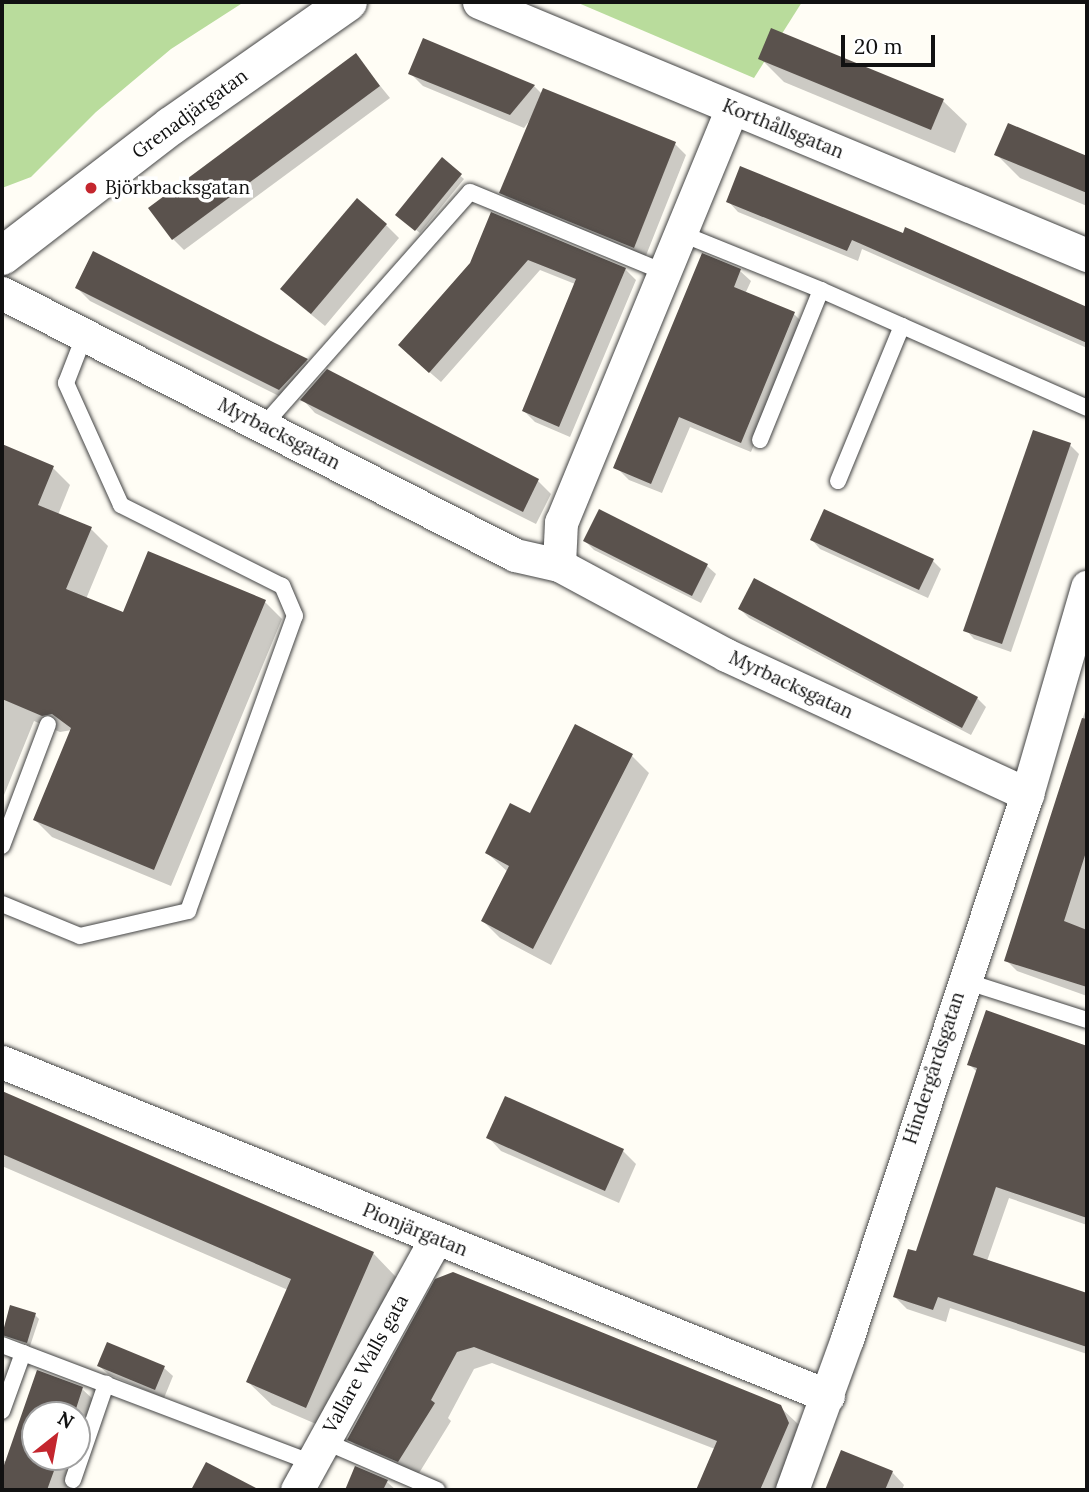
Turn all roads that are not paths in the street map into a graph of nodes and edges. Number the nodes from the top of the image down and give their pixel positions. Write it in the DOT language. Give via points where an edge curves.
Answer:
graph roads {
  1 [pos="348,2"];
  2 [pos="479,2"];
  3 [pos="732,108"];
  4 [pos="680,233"];
  5 [pos="1087,255"];
  6 [pos="2,256"];
  7 [pos="664,272"];
  8 [pos="821,290"];
  9 [pos="2,293"];
  10 [pos="902,326"];
  11 [pos="85,334"];
  12 [pos="1087,408"];
  13 [pos="263,426"];
  14 [pos="760,440"];
  15 [pos="838,481"];
  16 [pos="559,565"];
  17 [pos="1087,587"];
  18 [pos="1079,646"];
  19 [pos="48,724"];
  20 [pos="1027,794"];
  21 [pos="2,846"];
  22 [pos="2,904"];
  23 [pos="962,980"];
  24 [pos="1087,1020"];
  25 [pos="2,1062"];
  26 [pos="436,1238"];
  27 [pos="2,1345"];
  28 [pos="23,1353"];
  29 [pos="106,1384"];
  30 [pos="828,1396"];
  31 [pos="2,1411"];
  32 [pos="311,1465"];
  33 [pos="73,1480"];
  34 [pos="437,1490"];
  35 [pos="792,1490"];
  1 -- 6 [label="street, Grenadjärgatan" via="171,126"];
  2 -- 3 [label="street, Korthållsgatan"];
  3 -- 4 [label="street"];
  3 -- 5 [label="street, Korthållsgatan"];
  4 -- 7 [label="street"];
  4 -- 8 [label="lane"];
  7 -- 13 [label="lane" via="470,192"];
  7 -- 16 [label="street" via="561,522"];
  8 -- 10 [label="lane"];
  8 -- 14 [label="lane"];
  9 -- 11 [label="street, Myrbacksgatan"];
  10 -- 12 [label="lane"];
  10 -- 15 [label="lane"];
  11 -- 13 [label="street, Myrbacksgatan"];
  11 -- 22 [label="lane" via="66,383 121,505 282,586 295,616 188,911 80,936"];
  13 -- 16 [label="street, Myrbacksgatan" via="514,555"];
  16 -- 20 [label="street, Myrbacksgatan" via="726,655"];
  17 -- 18 [label="street, Hindergårdsgatan"];
  18 -- 20 [label="street, Hindergårdsgatan"];
  19 -- 21 [label="lane"];
  20 -- 23 [label="street, Hindergårdsgatan"];
  23 -- 24 [label="lane"];
  23 -- 30 [label="street, Hindergårdsgatan"];
  25 -- 26 [label="street, Pionjärgatan"];
  26 -- 30 [label="street, Pionjärgatan"];
  26 -- 32 [label="street, Vallare Walls gata"];
  27 -- 28 [label="lane"];
  28 -- 29 [label="lane"];
  28 -- 31 [label="lane"];
  29 -- 32 [label="lane"];
  29 -- 33 [label="lane"];
  30 -- 35 [label="street, Hindergårdsgatan"];
  32 -- 34 [label="lane"];
}
